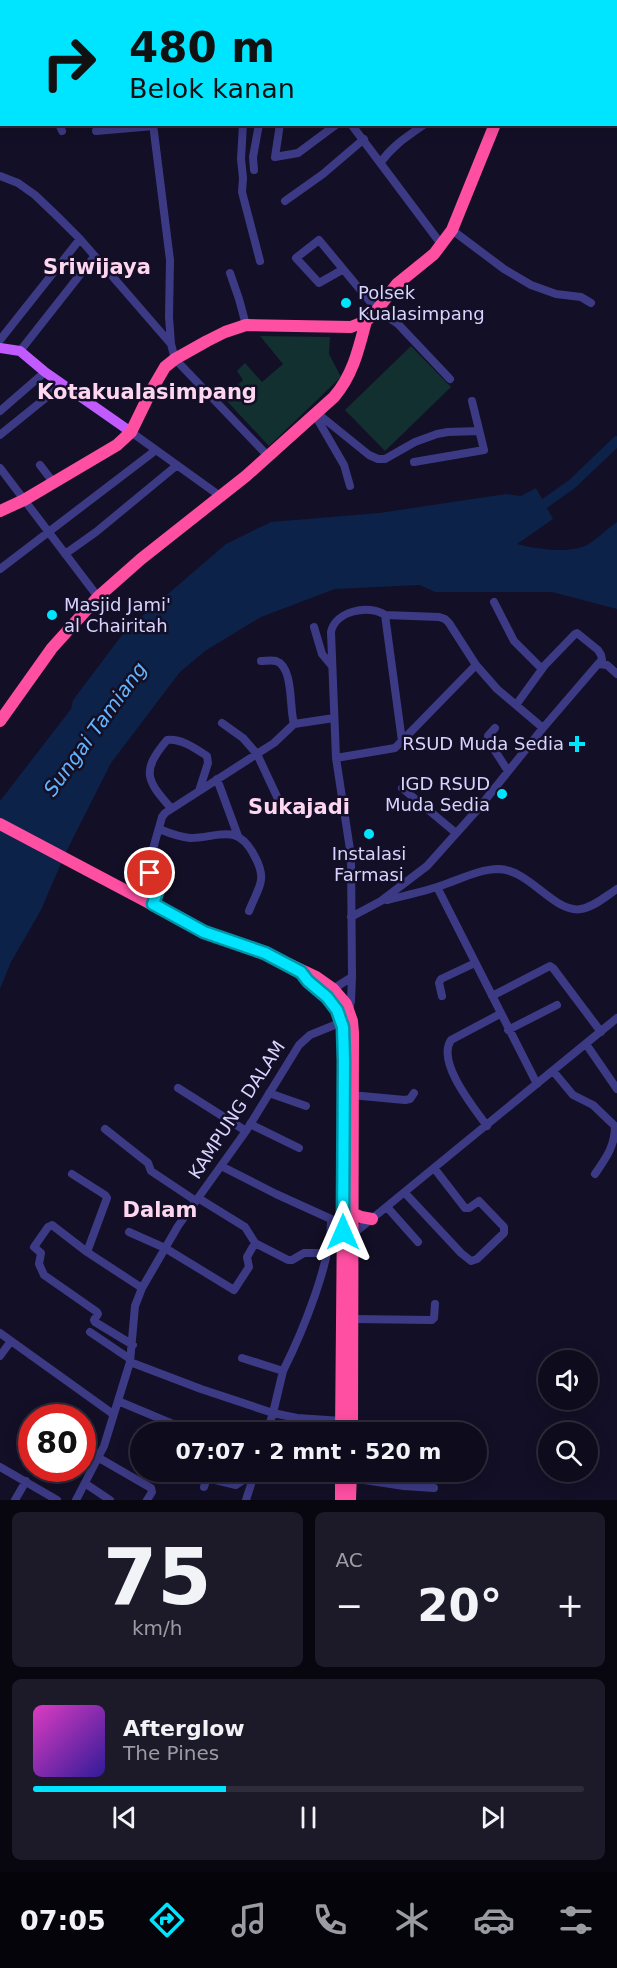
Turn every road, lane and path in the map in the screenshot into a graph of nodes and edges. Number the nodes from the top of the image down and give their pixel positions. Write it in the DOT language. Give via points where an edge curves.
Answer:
graph roads {
  1 [pos="144,126"];
  2 [pos="154,126"];
  3 [pos="243,126"];
  4 [pos="259,126"];
  5 [pos="280,126"];
  6 [pos="334,126"];
  7 [pos="353,126"];
  8 [pos="422,126"];
  9 [pos="494,126"];
  10 [pos="96,131"];
  11 [pos="364,139"];
  12 [pos="381,162"];
  13 [pos="254,170"];
  14 [pos="0,176"];
  15 [pos="285,201"];
  16 [pos="452,230"];
  17 [pos="80,239"];
  18 [pos="441,244"];
  19 [pos="94,257"];
  20 [pos="260,261"];
  21 [pos="342,270"];
  22 [pos="230,273"];
  23 [pos="591,303"];
  24 [pos="377,310"];
  25 [pos="169,317"];
  26 [pos="149,319"];
  27 [pos="366,321"];
  28 [pos="246,326"];
  29 [pos="351,327"];
  30 [pos="361,339"];
  31 [pos="0,340"];
  32 [pos="171,344"];
  33 [pos="0,348"];
  34 [pos="20,351"];
  35 [pos="175,359"];
  36 [pos="45,372"];
  37 [pos="450,379"];
  38 [pos="63,384"];
  39 [pos="472,402"];
  40 [pos="0,411"];
  41 [pos="316,414"];
  42 [pos="479,431"];
  43 [pos="131,432"];
  44 [pos="0,435"];
  45 [pos="156,450"];
  46 [pos="268,456"];
  47 [pos="414,462"];
  48 [pos="40,465"];
  49 [pos="176,466"];
  50 [pos="0,468"];
  51 [pos="53,482"];
  52 [pos="350,486"];
  53 [pos="220,496"];
  54 [pos="24,500"];
  55 [pos="0,511"];
  56 [pos="48,532"];
  57 [pos="65,554"];
  58 [pos="0,569"];
  59 [pos="98,597"];
  60 [pos="494,602"];
  61 [pos="385,615"];
  62 [pos="314,627"];
  63 [pos="261,661"];
  64 [pos="598,664"];
  65 [pos="476,665"];
  66 [pos="332,666"];
  67 [pos="542,669"];
  68 [pos="617,674"];
  69 [pos="516,705"];
  70 [pos="334,718"];
  71 [pos="0,721"];
  72 [pos="222,723"];
  73 [pos="294,724"];
  74 [pos="495,728"];
  75 [pos="543,728"];
  76 [pos="402,741"];
  77 [pos="257,754"];
  78 [pos="336,758"];
  79 [pos="508,771"];
  80 [pos="217,779"];
  81 [pos="402,788"];
  82 [pos="199,791"];
  83 [pos="279,801"];
  84 [pos="171,808"];
  85 [pos="0,824"];
  86 [pos="159,829"];
  87 [pos="456,833"];
  88 [pos="238,836"];
  89 [pos="437,887"];
  90 [pos="617,889"];
  91 [pos="381,902"];
  92 [pos="153,904"];
  93 [pos="249,911"];
  94 [pos="351,917"];
  95 [pos="475,963"];
  96 [pos="301,972"];
  97 [pos="352,977"];
  98 [pos="333,989"];
  99 [pos="442,996"];
  100 [pos="492,996"];
  101 [pos="557,1005"];
  102 [pos="349,1011"];
  103 [pos="500,1014"];
  104 [pos="617,1018"];
  105 [pos="342,1022"];
  106 [pos="508,1030"];
  107 [pos="601,1032"];
  108 [pos="586,1044"];
  109 [pos="553,1071"];
  110 [pos="537,1084"];
  111 [pos="178,1088"];
  112 [pos="617,1089"];
  113 [pos="269,1093"];
  114 [pos="414,1093"];
  115 [pos="351,1095"];
  116 [pos="306,1106"];
  117 [pos="487,1126"];
  118 [pos="248,1128"];
  119 [pos="105,1129"];
  120 [pos="299,1148"];
  121 [pos="348,1154"];
  122 [pos="221,1166"];
  123 [pos="434,1168"];
  124 [pos="72,1174"];
  125 [pos="595,1174"];
  126 [pos="405,1193"];
  127 [pos="197,1200"];
  128 [pos="387,1207"];
  129 [pos="352,1213"];
  130 [pos="372,1218"];
  131 [pos="129,1232"];
  132 [pos="342,1233"];
  133 [pos="418,1242"];
  134 [pos="255,1243"];
  135 [pos="165,1248"];
  136 [pos="87,1252"];
  137 [pos="326,1253"];
  138 [pos="142,1288"];
  139 [pos="435,1304"];
  140 [pos="352,1319"];
  141 [pos="0,1332"];
  142 [pos="90,1332"];
  143 [pos="11,1341"];
  144 [pos="133,1345"];
  145 [pos="0,1356"];
  146 [pos="242,1358"];
  147 [pos="130,1360"];
  148 [pos="283,1371"];
  149 [pos="118,1401"];
  150 [pos="273,1413"];
  151 [pos="113,1414"];
  152 [pos="163,1422"];
  153 [pos="270,1422"];
  154 [pos="317,1422"];
  155 [pos="341,1422"];
  156 [pos="352,1422"];
  157 [pos="99,1458"];
  158 [pos="0,1467"];
  159 [pos="18,1477"];
  160 [pos="25,1482"];
  161 [pos="28,1482"];
  162 [pos="222,1482"];
  163 [pos="240,1482"];
  164 [pos="251,1482"];
  165 [pos="346,1482"];
  166 [pos="349,1482"];
  167 [pos="385,1482"];
  168 [pos="86,1484"];
  169 [pos="434,1488"];
  170 [pos="15,1500"];
  171 [pos="57,1500"];
  172 [pos="76,1500"];
  173 [pos="110,1500"];
  174 [pos="147,1500"];
  175 [pos="246,1500"];
  176 [pos="341,1500"];
  177 [pos="350,1500"];
  1 -- 10 [label="street"];
  2 -- 25 [label="street" via="170,260"];
  3 -- 20 [label="street" via="242,192"];
  4 -- 13 [label="street"];
  5 -- 6 [label="street" via="274,157 298,153"];
  7 -- 11 [label="street"];
  8 -- 12 [label="street" via="398,142"];
  9 -- 16 [label="highway"];
  11 -- 12 [label="street"];
  11 -- 15 [label="street"];
  12 -- 18 [label="street"];
  14 -- 17 [label="street" via="35,195"];
  16 -- 18 [label="highway"];
  16 -- 23 [label="street" via="531,285 585,298"];
  17 -- 19 [label="street"];
  17 -- 31 [label="street"];
  18 -- 24 [label="highway" via="397,284"];
  19 -- 26 [label="street"];
  19 -- 34 [label="street"];
  21 -- 21 [label="street" via="320,283 296,258 318,240"];
  21 -- 24 [label="street"];
  22 -- 28 [label="street"];
  24 -- 27 [label="highway"];
  24 -- 37 [label="street" via="398,324"];
  25 -- 26 [label="street" via="159,323"];
  25 -- 32 [label="street"];
  26 -- 32 [label="street"];
  27 -- 29 [label="highway"];
  27 -- 30 [label="highway"];
  28 -- 29 [label="highway"];
  28 -- 35 [label="highway" via="225,332"];
  29 -- 30 [label="highway"];
  30 -- 41 [label="highway" via="344,385"];
  32 -- 35 [label="street"];
  33 -- 34 [label="main road"];
  34 -- 36 [label="main road"];
  35 -- 43 [label="highway" via="165,367"];
  35 -- 46 [label="street"];
  36 -- 38 [label="main road"];
  36 -- 40 [label="street"];
  38 -- 43 [label="main road"];
  38 -- 44 [label="street"];
  39 -- 42 [label="street"];
  41 -- 42 [label="street" via="378,459 437,434"];
  41 -- 46 [label="highway"];
  41 -- 52 [label="street" via="344,465"];
  42 -- 47 [label="street" via="482,452"];
  43 -- 45 [label="street"];
  43 -- 51 [label="highway" via="112,449"];
  45 -- 49 [label="street"];
  45 -- 56 [label="street"];
  46 -- 53 [label="highway"];
  48 -- 51 [label="street"];
  49 -- 53 [label="street"];
  49 -- 57 [label="street"];
  50 -- 54 [label="street"];
  51 -- 54 [label="highway"];
  53 -- 59 [label="highway"];
  54 -- 55 [label="highway"];
  54 -- 56 [label="street"];
  56 -- 57 [label="street"];
  56 -- 58 [label="street"];
  57 -- 59 [label="street"];
  59 -- 71 [label="highway" via="52,648"];
  60 -- 67 [label="street" via="514,641"];
  61 -- 65 [label="street" via="445,619"];
  61 -- 66 [label="street" via="361,611 335,622 331,632"];
  61 -- 76 [label="street"];
  62 -- 66 [label="street" via="322,654"];
  63 -- 73 [label="street" via="275,661 286,671"];
  64 -- 67 [label="street" via="602,660 600,653 576,633"];
  64 -- 68 [label="street" via="607,665"];
  64 -- 75 [label="street"];
  65 -- 69 [label="street"];
  65 -- 76 [label="street"];
  66 -- 70 [label="street"];
  67 -- 69 [label="street"];
  69 -- 75 [label="street"];
  70 -- 73 [label="street"];
  70 -- 78 [label="street"];
  72 -- 77 [label="street"];
  73 -- 77 [label="street"];
  74 -- 79 [label="street" via="488,740"];
  75 -- 79 [label="street"];
  76 -- 78 [label="street" via="393,749"];
  77 -- 80 [label="street"];
  77 -- 83 [label="street"];
  78 -- 94 [label="street" via="351,856"];
  79 -- 87 [label="street"];
  80 -- 82 [label="street"];
  80 -- 88 [label="street"];
  81 -- 87 [label="street"];
  82 -- 84 [label="street"];
  82 -- 84 [label="street" via="207,756 173,739 167,740 149,774 155,790"];
  84 -- 86 [label="street" via="162,817"];
  85 -- 92 [label="highway"];
  86 -- 88 [label="street" via="185,837 224,833"];
  86 -- 92 [label="street" via="150,860 151,881 157,892"];
  87 -- 91 [label="street" via="420,872"];
  88 -- 93 [label="street" via="249,844 262,871"];
  89 -- 90 [label="street" via="492,870 511,871 573,910 584,909"];
  89 -- 91 [label="street"];
  89 -- 95 [label="street"];
  91 -- 94 [label="street"];
  92 -- 96 [label="highway" via="204,932 265,953"];
  94 -- 97 [label="street"];
  95 -- 99 [label="street" via="441,978"];
  95 -- 100 [label="street"];
  96 -- 98 [label="highway"];
  96 -- 105 [label="highway" via="333,1003"];
  97 -- 98 [label="street"];
  97 -- 102 [label="street"];
  98 -- 102 [label="highway"];
  100 -- 103 [label="street"];
  100 -- 107 [label="street" via="550,966"];
  101 -- 106 [label="street"];
  102 -- 115 [label="highway" via="353,1033"];
  103 -- 106 [label="street"];
  103 -- 117 [label="street" via="456,1036 447,1047 458,1082"];
  104 -- 107 [label="street"];
  105 -- 113 [label="street, KAMPUNG DALAM" via="306,1037"];
  105 -- 121 [label="highway"];
  106 -- 110 [label="street"];
  107 -- 108 [label="street"];
  108 -- 109 [label="street"];
  108 -- 112 [label="street"];
  109 -- 110 [label="street"];
  109 -- 125 [label="street" via="576,1098 593,1105 615,1126 613,1146"];
  110 -- 117 [label="street"];
  111 -- 118 [label="street"];
  113 -- 116 [label="street"];
  113 -- 118 [label="street, KAMPUNG DALAM"];
  114 -- 115 [label="street" via="405,1100"];
  115 -- 121 [label="highway"];
  117 -- 123 [label="street"];
  118 -- 120 [label="street"];
  118 -- 122 [label="street, KAMPUNG DALAM"];
  119 -- 127 [label="street" via="148,1163 151,1171"];
  121 -- 129 [label="highway"];
  121 -- 132 [label="highway"];
  122 -- 127 [label="street, KAMPUNG DALAM"];
  122 -- 132 [label="street" via="328,1216"];
  123 -- 126 [label="street"];
  123 -- 126 [label="street" via="465,1208 479,1201 504,1227 504,1233 477,1259 471,1261 462,1253"];
  124 -- 136 [label="street" via="106,1198"];
  126 -- 128 [label="street"];
  127 -- 134 [label="street" via="245,1227"];
  127 -- 135 [label="street, KAMPUNG DALAM"];
  128 -- 130 [label="street"];
  128 -- 133 [label="street"];
  129 -- 130 [label="highway"];
  129 -- 132 [label="highway"];
  130 -- 132 [label="street"];
  131 -- 135 [label="street"];
  132 -- 137 [label="street"];
  132 -- 140 [label="highway"];
  132 -- 155 [label="highway"];
  134 -- 135 [label="street" via="247,1257 249,1266 234,1290"];
  134 -- 137 [label="street" via="289,1260 304,1253"];
  135 -- 138 [label="street, KAMPUNG DALAM"];
  136 -- 138 [label="street"];
  136 -- 144 [label="street" via="51,1224 33,1247 41,1253 39,1264 44,1275 97,1312 95,1322"];
  137 -- 148 [label="street" via="297,1343"];
  138 -- 144 [label="street, KAMPUNG DALAM" via="135,1306"];
  139 -- 140 [label="street" via="432,1320"];
  140 -- 156 [label="highway"];
  141 -- 143 [label="street"];
  142 -- 147 [label="street"];
  143 -- 145 [label="street"];
  143 -- 151 [label="street"];
  144 -- 147 [label="street, KAMPUNG DALAM"];
  146 -- 148 [label="street"];
  147 -- 149 [label="street, KAMPUNG DALAM"];
  147 -- 150 [label="street"];
  148 -- 150 [label="street"];
  149 -- 151 [label="street, KAMPUNG DALAM"];
  149 -- 152 [label="street"];
  150 -- 153 [label="street"];
  150 -- 154 [label="street"];
  151 -- 157 [label="street, KAMPUNG DALAM"];
  157 -- 168 [label="street, KAMPUNG DALAM"];
  157 -- 174 [label="street" via="151,1488"];
  158 -- 159 [label="street"];
  160 -- 170 [label="street"];
  161 -- 171 [label="street"];
  162 -- 163 [label="street" via="236,1485"];
  164 -- 175 [label="street"];
  165 -- 176 [label="highway"];
  166 -- 177 [label="highway"];
  167 -- 169 [label="street"];
  168 -- 172 [label="street, KAMPUNG DALAM"];
  168 -- 173 [label="street"];
}
